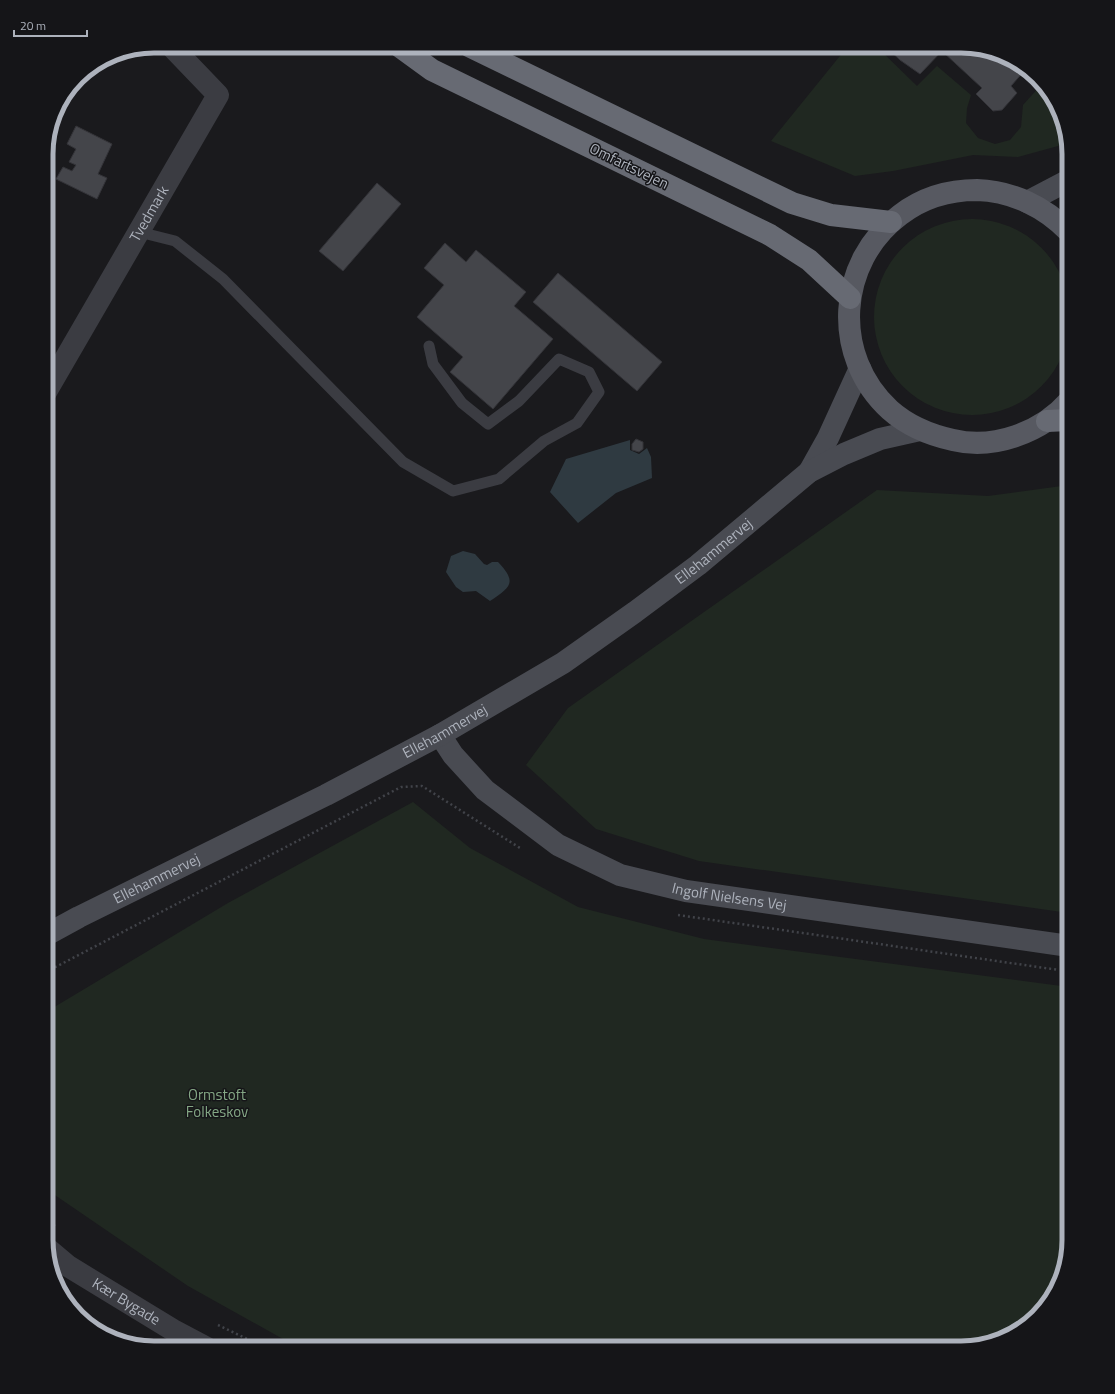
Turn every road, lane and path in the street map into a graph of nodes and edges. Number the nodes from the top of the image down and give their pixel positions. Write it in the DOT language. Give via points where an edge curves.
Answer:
graph roads {
  1 [pos="178,53"];
  2 [pos="409,53"];
  3 [pos="483,53"];
  4 [pos="1062,184"];
  5 [pos="1028,202"];
  6 [pos="891,222"];
  7 [pos="1062,225"];
  8 [pos="139,232"];
  9 [pos="850,298"];
  10 [pos="429,346"];
  11 [pos="860,368"];
  12 [pos="53,380"];
  13 [pos="1062,407"];
  14 [pos="1062,420"];
  15 [pos="1047,421"];
  16 [pos="920,430"];
  17 [pos="810,472"];
  18 [pos="440,735"];
  19 [pos="525,851"];
  20 [pos="675,915"];
  21 [pos="53,931"];
  22 [pos="1062,945"];
  23 [pos="53,968"];
  24 [pos="1061,971"];
  25 [pos="54,1254"];
  26 [pos="194,1341"];
  1 -- 8 [label="street, Tvedmark" via="218,95"];
  2 -- 9 [label="highway, Omfartsvejen" via="432,70 770,235 809,260"];
  3 -- 6 [label="highway" via="792,203 831,215"];
  4 -- 5 [label="street"];
  5 -- 6 [label="main road" via="1008,194 987,190 946,193 908,209"];
  5 -- 7 [label="main road"];
  6 -- 9 [label="main road" via="876,238 864,257 855,277"];
  8 -- 10 [label="lane" via="175,241 223,279 403,462 453,491 499,479 544,440 577,423 599,392 589,372 559,359 519,401 488,424 462,403 433,364"];
  8 -- 12 [label="street, Tvedmark"];
  9 -- 11 [label="main road" via="849,322 852,345"];
  11 -- 16 [label="main road" via="882,402"];
  11 -- 17 [label="street, Ellehammervej"];
  13 -- 15 [label="main road"];
  14 -- 15 [label="highway"];
  15 -- 16 [label="main road" via="1012,437 975,443 938,437"];
  16 -- 17 [label="street, Ellehammervej" via="880,439"];
  17 -- 18 [label="street, Ellehammervej" via="698,565 629,617 563,663"];
  18 -- 21 [label="street, Ellehammervej"];
  18 -- 22 [label="street, Ingolf Nielsens Vej" via="453,755 485,790 558,845 620,875 686,891"];
  19 -- 23 [label="path" via="422,786 401,787"];
  20 -- 24 [label="path"];
  25 -- 26 [label="street, Kær Bygade" via="68,1266"];
}
